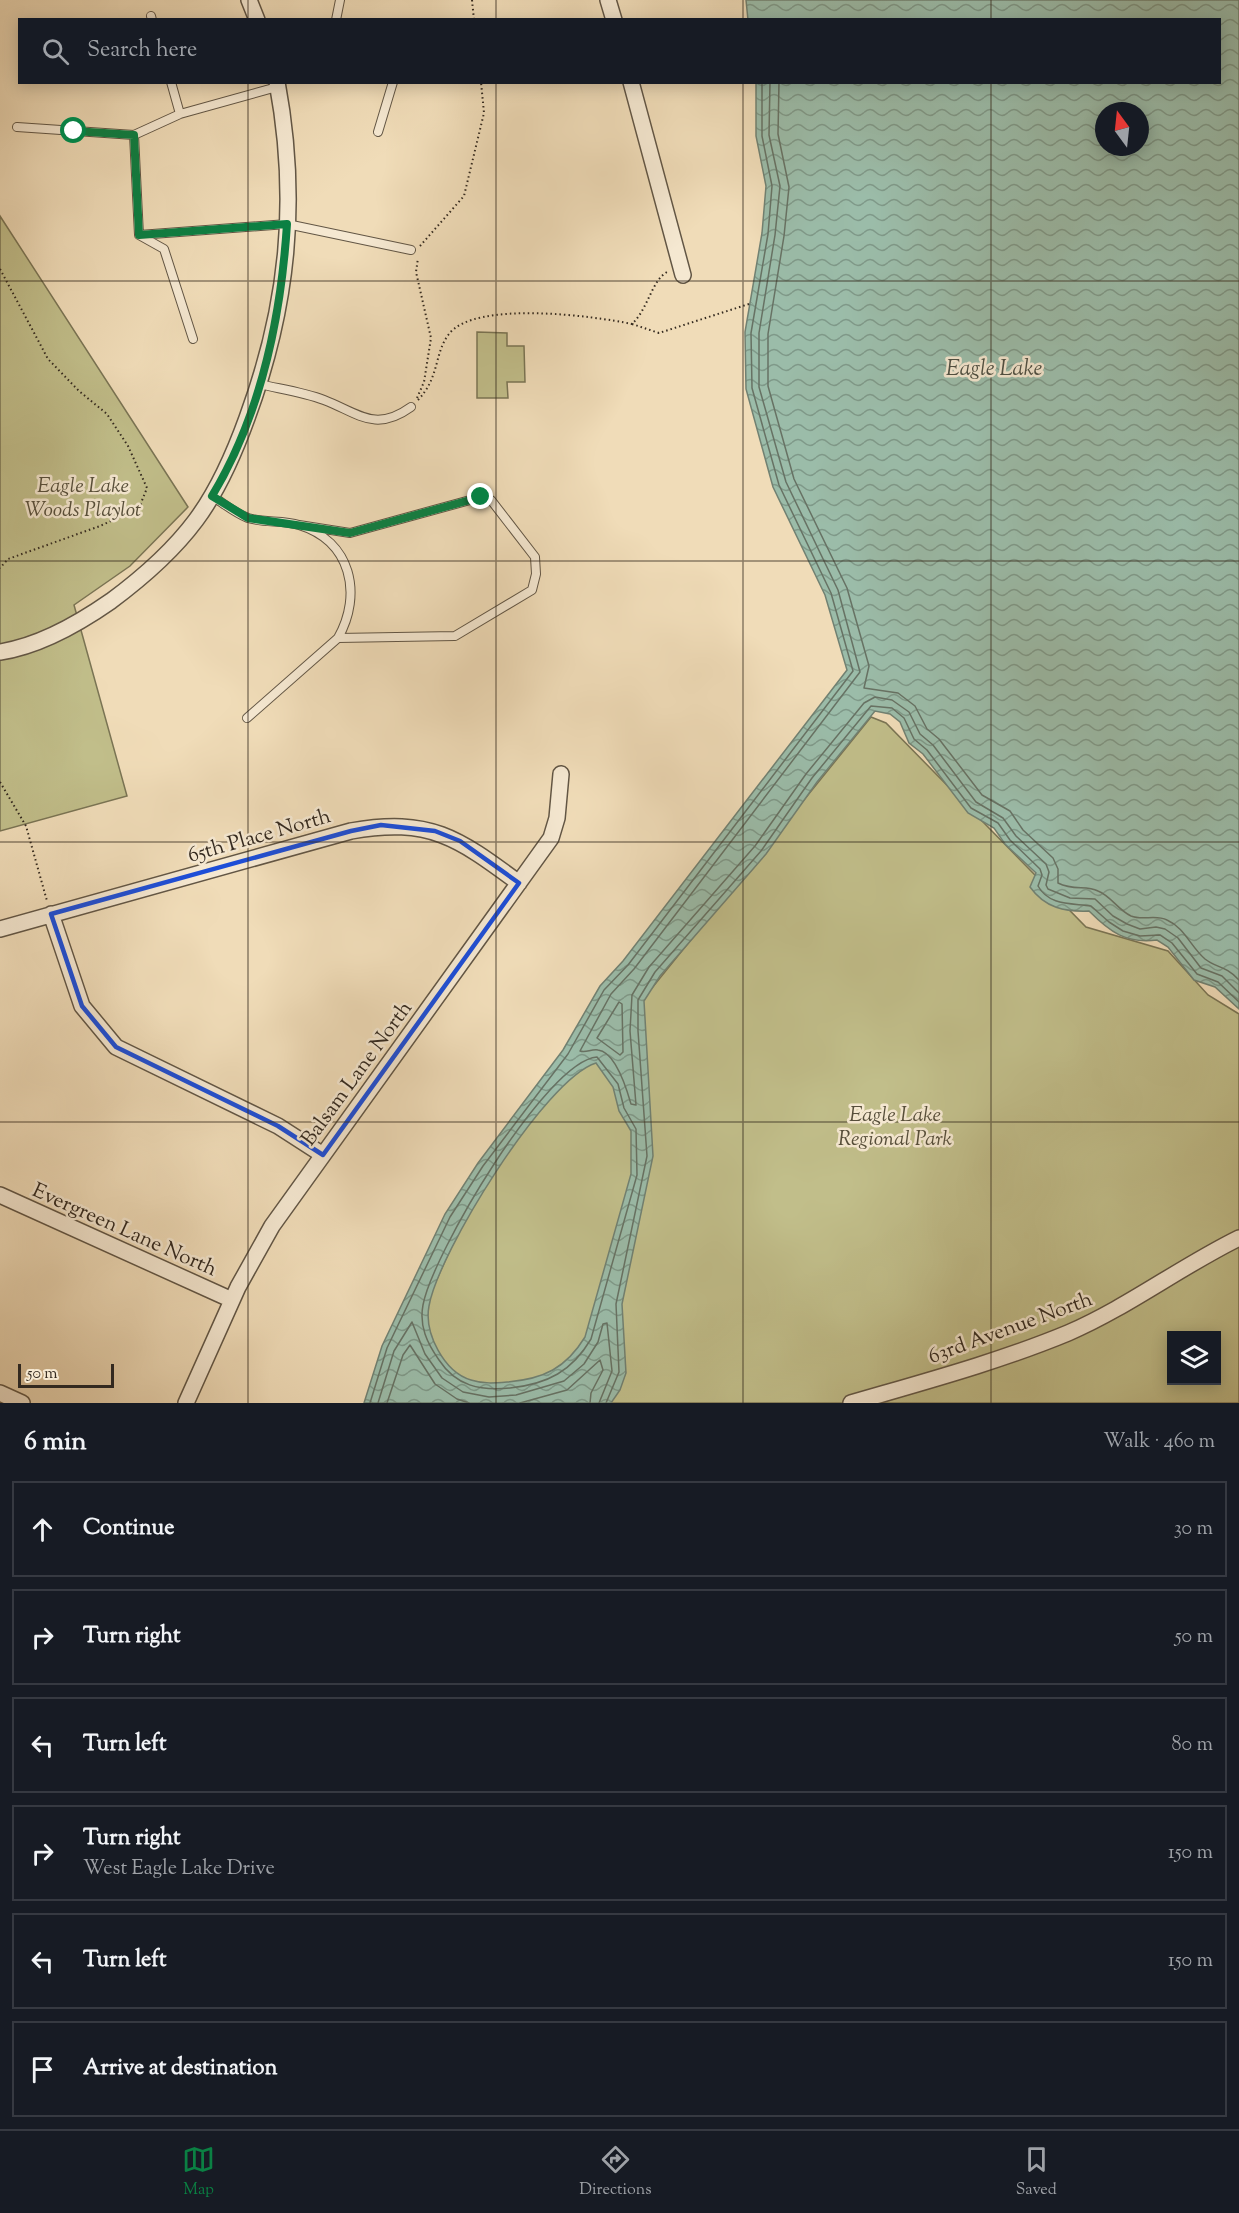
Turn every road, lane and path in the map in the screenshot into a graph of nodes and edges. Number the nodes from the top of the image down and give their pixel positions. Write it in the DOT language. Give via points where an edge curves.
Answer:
graph roads {
  1 [pos="249,0"];
  2 [pos="340,0"];
  3 [pos="472,0"];
  4 [pos="608,0"];
  5 [pos="256,18"];
  6 [pos="336,18"];
  7 [pos="474,18"];
  8 [pos="613,18"];
  9 [pos="172,84"];
  10 [pos="392,84"];
  11 [pos="481,84"];
  12 [pos="632,84"];
  13 [pos="277,85"];
  14 [pos="180,114"];
  15 [pos="17,127"];
  16 [pos="378,132"];
  17 [pos="134,135"];
  18 [pos="287,224"];
  19 [pos="139,235"];
  20 [pos="411,250"];
  21 [pos="0,269"];
  22 [pos="681,270"];
  23 [pos="752,303"];
  24 [pos="632,324"];
  25 [pos="193,339"];
  26 [pos="259,384"];
  27 [pos="411,407"];
  28 [pos="212,496"];
  29 [pos="299,525"];
  30 [pos="0,568"];
  31 [pos="338,638"];
  32 [pos="0,652"];
  33 [pos="247,718"];
  34 [pos="561,774"];
  35 [pos="0,782"];
  36 [pos="519,883"];
  37 [pos="51,915"];
  38 [pos="0,929"];
  39 [pos="323,1155"];
  40 [pos="0,1195"];
  41 [pos="1239,1238"];
  42 [pos="232,1300"];
  43 [pos="0,1393"];
  44 [pos="22,1403"];
  45 [pos="186,1403"];
  46 [pos="851,1403"];
  1 -- 5 [label="street"];
  2 -- 6 [label="lane"];
  3 -- 7 [label="path"];
  4 -- 8 [label="street"];
  9 -- 14 [label="lane"];
  10 -- 16 [label="lane"];
  11 -- 27 [label="path" via="484,113 464,196 418,251 416,272 431,338 424,382"];
  12 -- 22 [label="street"];
  13 -- 14 [label="lane"];
  13 -- 18 [label="street" via="287,148"];
  14 -- 17 [label="lane"];
  15 -- 17 [label="lane"];
  17 -- 19 [label="lane"];
  18 -- 19 [label="lane"];
  18 -- 20 [label="lane"];
  18 -- 26 [label="street" via="276,326"];
  19 -- 25 [label="lane" via="164,249"];
  21 -- 30 [label="path" via="48,359 106,414 128,446 147,488 139,508 8,559"];
  22 -- 24 [label="path" via="660,276 643,314"];
  23 -- 24 [label="path" via="659,333"];
  24 -- 27 [label="path" via="597,316 480,317 450,333 430,386"];
  26 -- 27 [label="lane" via="324,400 376,421 398,416"];
  26 -- 28 [label="street" via="233,454"];
  28 -- 29 [label="lane" via="248,518"];
  28 -- 32 [label="street" via="171,549 114,598 45,639"];
  29 -- 31 [label="lane" via="342,555 349,572 352,581 347,622"];
  29 -- 31 [label="lane" via="350,533 481,497 491,500 535,557 532,590 455,636"];
  31 -- 33 [label="lane"];
  34 -- 36 [label="street, Balsam Lane North" via="551,838"];
  35 -- 37 [label="path" via="26,826"];
  36 -- 37 [label="street, 65th Place North" via="459,841 435,831 381,825"];
  36 -- 39 [label="street, Balsam Lane North"];
  37 -- 38 [label="street, 65th Place North"];
  37 -- 39 [label="street" via="82,1006 116,1047 241,1106"];
  39 -- 42 [label="street, Balsam Lane North" via="272,1226"];
  40 -- 42 [label="street, Evergreen Lane North"];
  41 -- 46 [label="street, 63rd Avenue North" via="1068,1333"];
  42 -- 45 [label="street, Balsam Lane North"];
  43 -- 44 [label="street"];
}
